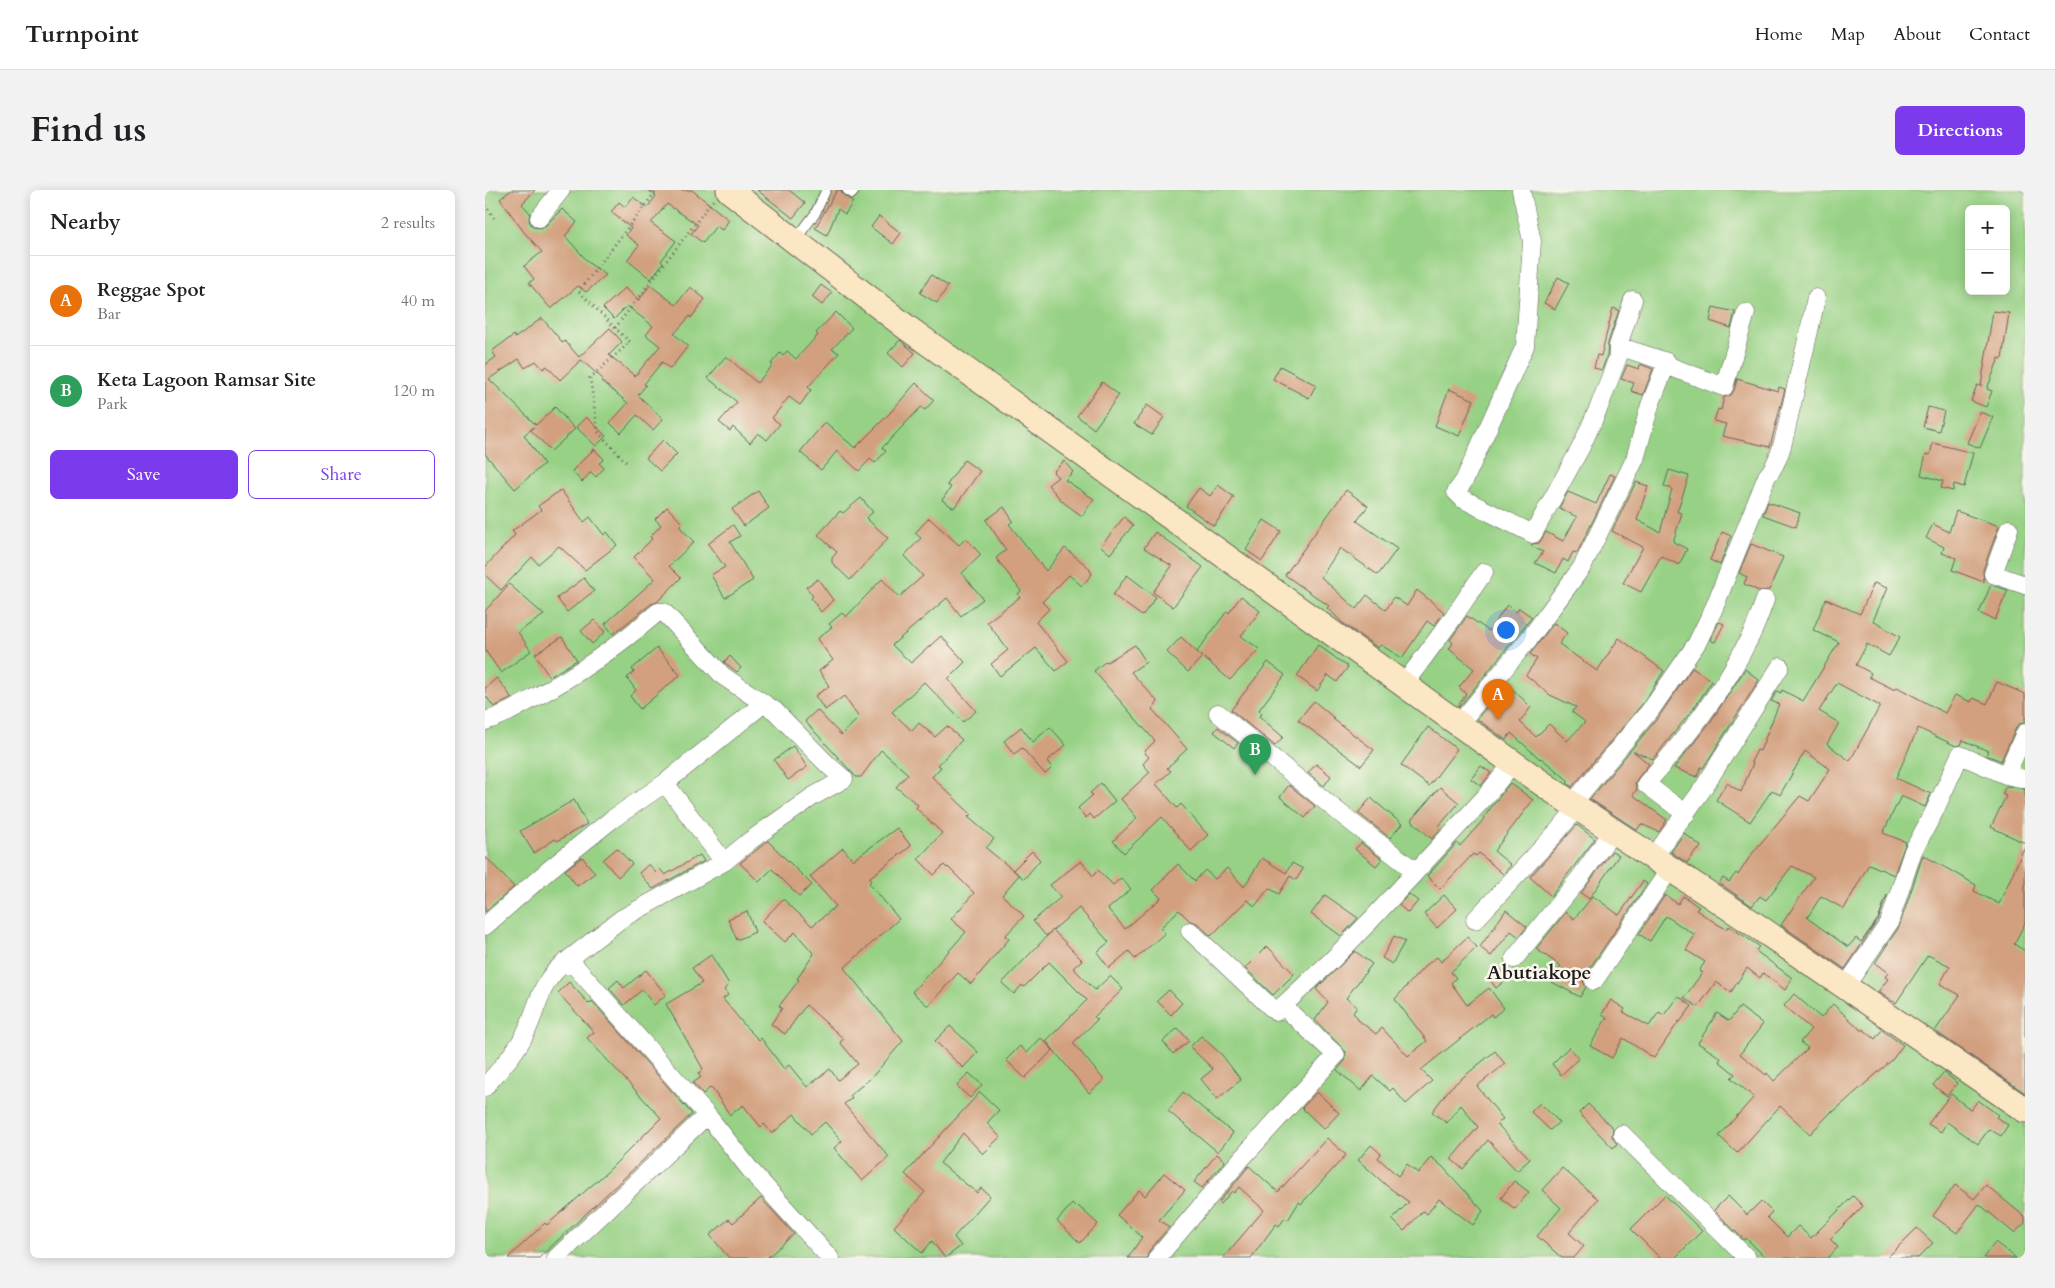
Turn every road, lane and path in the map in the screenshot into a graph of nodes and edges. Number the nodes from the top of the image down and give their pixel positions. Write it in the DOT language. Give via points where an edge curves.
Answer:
graph roads {
  1 [pos="561,190"];
  2 [pos="657,190"];
  3 [pos="826,190"];
  4 [pos="847,190"];
  5 [pos="855,190"];
  6 [pos="1521,190"];
  7 [pos="722,194"];
  8 [pos="485,205"];
  9 [pos="495,218"];
  10 [pos="539,218"];
  11 [pos="794,241"];
  12 [pos="1816,298"];
  13 [pos="1633,300"];
  14 [pos="1746,313"];
  15 [pos="615,328"];
  16 [pos="1618,346"];
  17 [pos="1666,365"];
  18 [pos="626,462"];
  19 [pos="2009,529"];
  20 [pos="1484,572"];
  21 [pos="2025,585"];
  22 [pos="1765,600"];
  23 [pos="1780,667"];
  24 [pos="1403,684"];
  25 [pos="763,704"];
  26 [pos="1218,714"];
  27 [pos="485,720"];
  28 [pos="1459,724"];
  29 [pos="2025,734"];
  30 [pos="1513,763"];
  31 [pos="2006,775"];
  32 [pos="2025,779"];
  33 [pos="665,783"];
  34 [pos="1574,806"];
  35 [pos="1685,814"];
  36 [pos="1613,831"];
  37 [pos="724,862"];
  38 [pos="1661,863"];
  39 [pos="1415,871"];
  40 [pos="1475,920"];
  41 [pos="485,926"];
  42 [pos="1190,932"];
  43 [pos="1514,959"];
  44 [pos="563,963"];
  45 [pos="1594,981"];
  46 [pos="1845,987"];
  47 [pos="1283,1006"];
  48 [pos="485,1087"];
  49 [pos="2025,1110"];
  50 [pos="707,1115"];
  51 [pos="1622,1134"];
  52 [pos="556,1258"];
  53 [pos="830,1258"];
  54 [pos="1157,1258"];
  55 [pos="1747,1258"];
  1 -- 10 [label="street"];
  2 -- 15 [label="path" via="579,292"];
  3 -- 11 [label="lane" via="815,214"];
  4 -- 5 [label="lane" via="853,194"];
  6 -- 16 [label="street" via="1532,240 1525,346 1464,481 1456,492 1463,499 1533,534 1581,447 1618,357"];
  7 -- 11 [label="main road"];
  7 -- 15 [label="path"];
  8 -- 9 [label="path"];
  11 -- 24 [label="main road" via="906,327"];
  12 -- 34 [label="street" via="1774,468 1767,476 1714,608 1697,643 1652,708"];
  13 -- 16 [label="street"];
  14 -- 17 [label="street" via="1723,387"];
  15 -- 18 [label="path" via="630,342 590,378 598,432"];
  16 -- 17 [label="street" via="1667,362"];
  17 -- 28 [label="street" via="1650,405 1635,459 1582,567 1532,635"];
  19 -- 21 [label="street" via="1993,574"];
  20 -- 24 [label="street"];
  22 -- 35 [label="street" via="1750,638 1712,699 1689,734 1647,784"];
  23 -- 35 [label="street"];
  24 -- 28 [label="main road"];
  25 -- 27 [label="street" via="723,676 664,612 658,612 570,679 500,716"];
  25 -- 33 [label="street"];
  25 -- 37 [label="street" via="775,711 844,779 812,797"];
  26 -- 39 [label="street"];
  28 -- 30 [label="main road"];
  29 -- 31 [label="street"];
  30 -- 34 [label="main road"];
  30 -- 39 [label="street"];
  31 -- 32 [label="street"];
  31 -- 46 [label="street" via="1959,755 1913,851 1889,923"];
  33 -- 37 [label="street"];
  33 -- 41 [label="street" via="611,820"];
  34 -- 36 [label="main road"];
  34 -- 40 [label="street" via="1557,832"];
  35 -- 38 [label="street"];
  36 -- 38 [label="main road"];
  36 -- 43 [label="street"];
  37 -- 44 [label="street" via="621,919"];
  38 -- 45 [label="street"];
  38 -- 46 [label="main road"];
  39 -- 47 [label="street" via="1332,960"];
  42 -- 47 [label="street" via="1276,1012"];
  44 -- 48 [label="street" via="545,983 525,1035"];
  44 -- 50 [label="street" via="575,966"];
  46 -- 49 [label="main road"];
  47 -- 54 [label="street" via="1336,1055"];
  50 -- 52 [label="street"];
  50 -- 53 [label="street"];
  51 -- 55 [label="street"];
}
